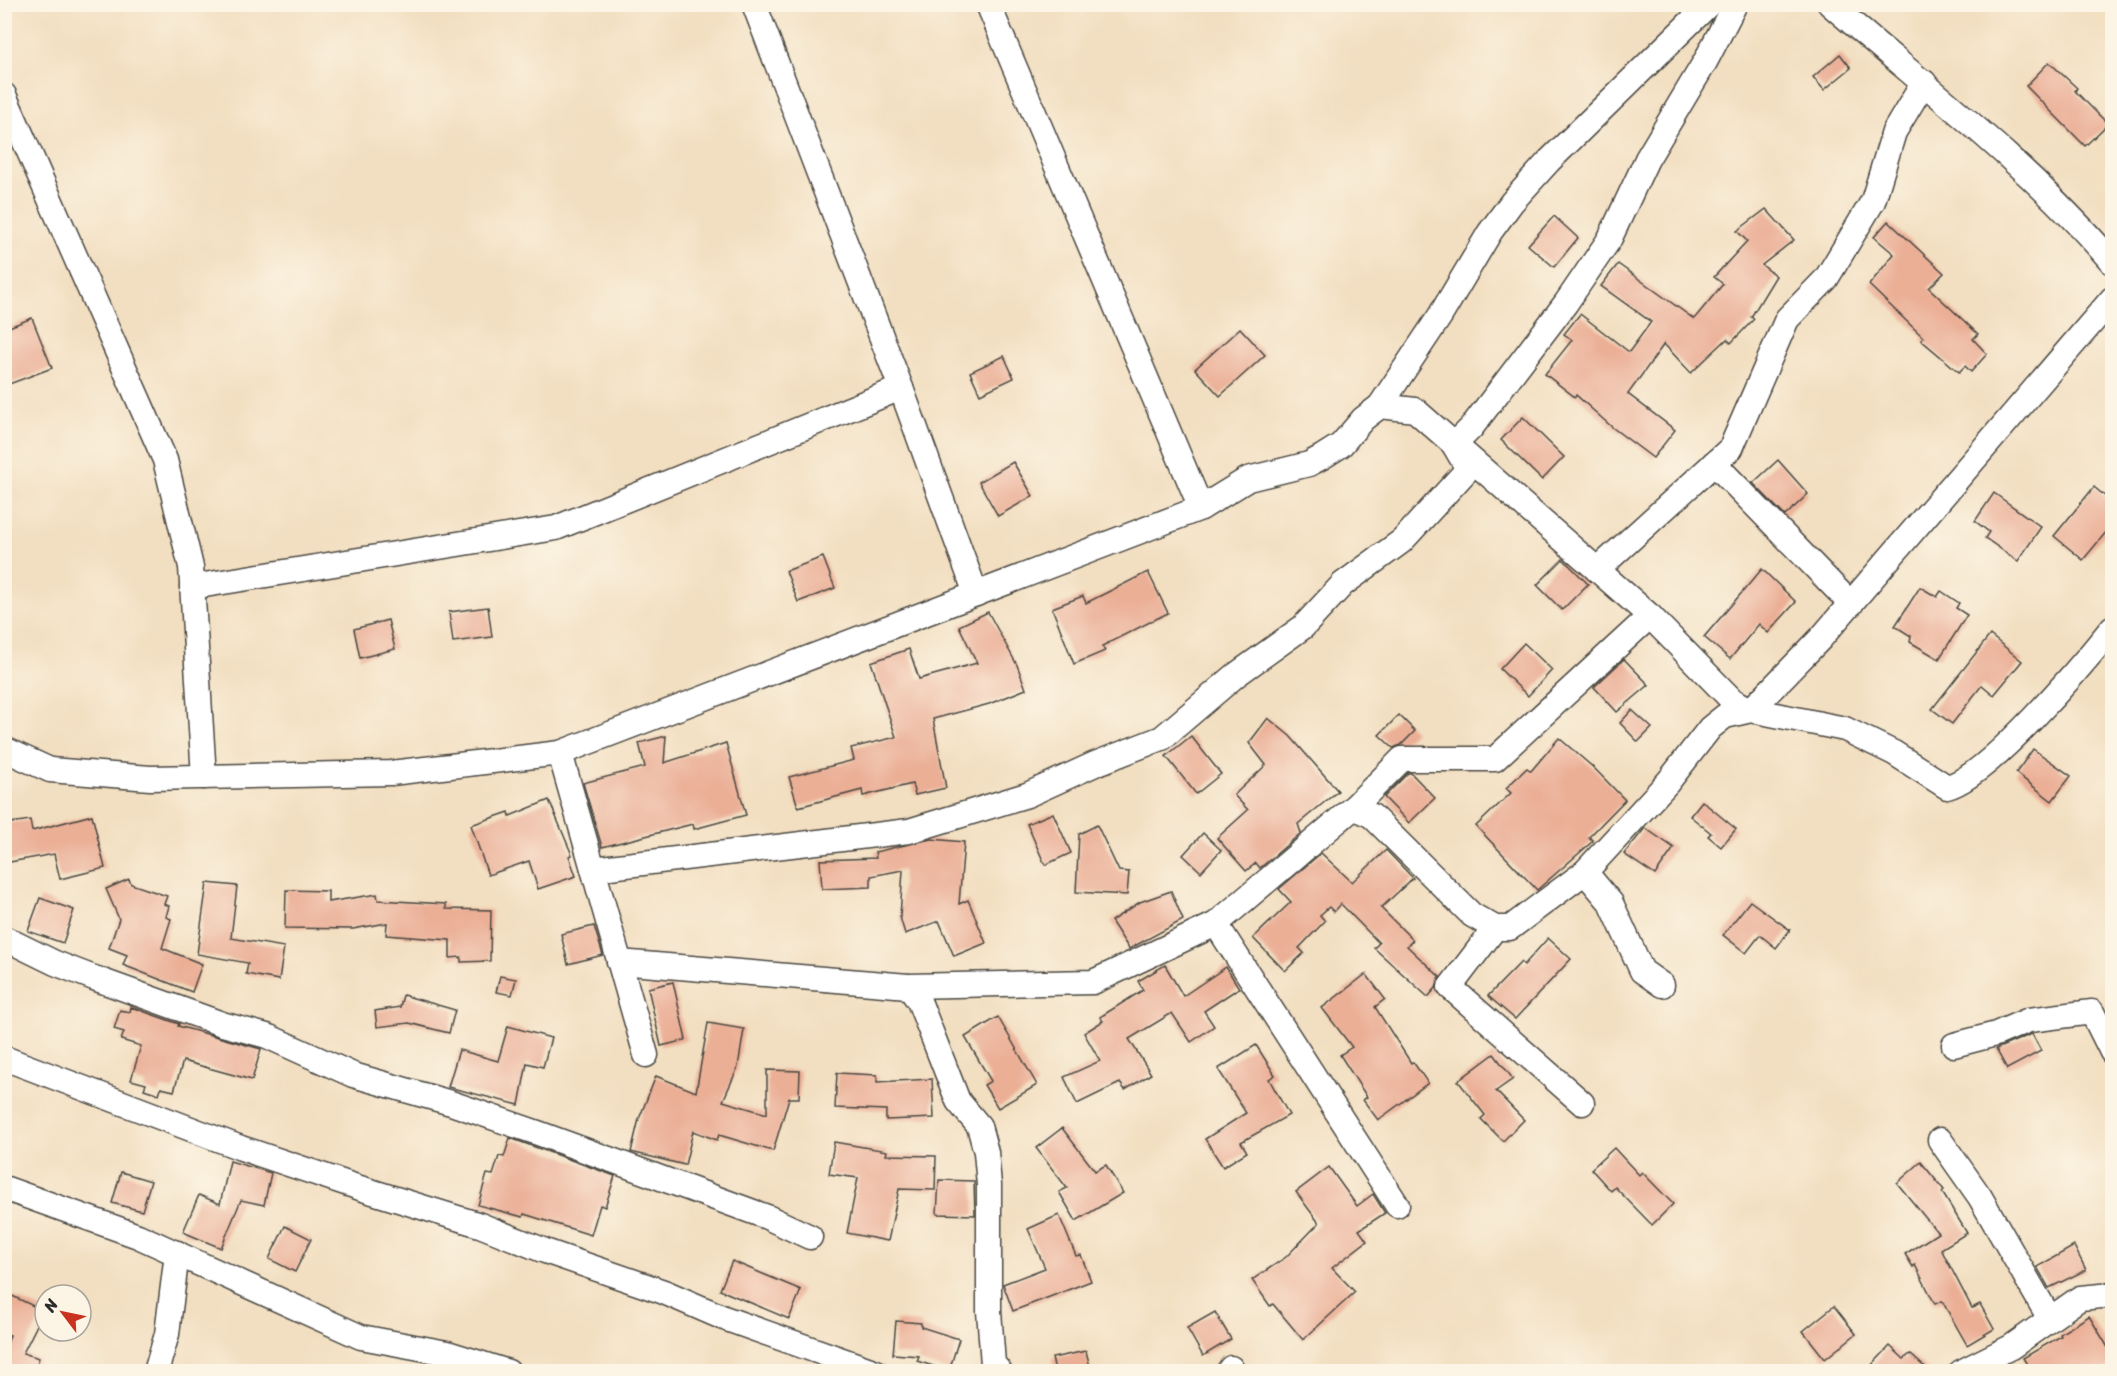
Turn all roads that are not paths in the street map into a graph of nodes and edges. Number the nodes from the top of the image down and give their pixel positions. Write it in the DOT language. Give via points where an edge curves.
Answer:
graph roads {
  1 [pos="754,4"];
  2 [pos="988,4"];
  3 [pos="1709,4"];
  4 [pos="1735,4"];
  5 [pos="1830,4"];
  6 [pos="1924,82"];
  7 [pos="4,95"];
  8 [pos="2112,262"];
  9 [pos="2112,299"];
  10 [pos="901,388"];
  11 [pos="1380,406"];
  12 [pos="1454,445"];
  13 [pos="1714,463"];
  14 [pos="1202,508"];
  15 [pos="1597,570"];
  16 [pos="192,587"];
  17 [pos="976,594"];
  18 [pos="1851,604"];
  19 [pos="1650,616"];
  20 [pos="2112,628"];
  21 [pos="1751,710"];
  22 [pos="4,749"];
  23 [pos="560,753"];
  24 [pos="204,777"];
  25 [pos="1354,807"];
  26 [pos="593,869"];
  27 [pos="1585,872"];
  28 [pos="1216,924"];
  29 [pos="1495,928"];
  30 [pos="4,938"];
  31 [pos="619,962"];
  32 [pos="1662,985"];
  33 [pos="908,986"];
  34 [pos="1954,1045"];
  35 [pos="2112,1052"];
  36 [pos="646,1055"];
  37 [pos="4,1058"];
  38 [pos="1582,1103"];
  39 [pos="1940,1140"];
  40 [pos="4,1188"];
  41 [pos="1397,1205"];
  42 [pos="810,1237"];
  43 [pos="177,1253"];
  44 [pos="2112,1294"];
  45 [pos="2050,1319"];
  46 [pos="996,1369"];
  47 [pos="156,1371"];
  48 [pos="508,1371"];
  49 [pos="876,1371"];
  50 [pos="1961,1371"];
  1 -- 10 [label="street"];
  2 -- 14 [label="street"];
  3 -- 11 [label="street" via="1512,202"];
  4 -- 12 [label="street" via="1647,159 1610,240 1471,428"];
  5 -- 6 [label="street"];
  6 -- 8 [label="street" via="2040,186"];
  6 -- 13 [label="street" via="1894,132 1873,201 1826,279 1787,319 1731,448"];
  7 -- 16 [label="street" via="165,460 191,567"];
  9 -- 18 [label="street"];
  10 -- 16 [label="street" via="556,528"];
  10 -- 17 [label="street"];
  11 -- 12 [label="street" via="1415,410"];
  11 -- 14 [label="street" via="1341,445 1322,457 1309,464 1248,479"];
  12 -- 15 [label="street"];
  12 -- 26 [label="street" via="1468,469 1402,541 1343,584 1303,627 1236,675 1162,738 1028,795 909,831"];
  13 -- 15 [label="street"];
  13 -- 18 [label="street"];
  14 -- 17 [label="street"];
  15 -- 19 [label="street"];
  16 -- 24 [label="street"];
  17 -- 23 [label="street"];
  18 -- 21 [label="street"];
  19 -- 21 [label="street" via="1714,684"];
  19 -- 25 [label="street" via="1496,759 1402,759"];
  20 -- 21 [label="street" via="2085,663 2004,747 1958,785 1947,787 1894,753 1845,729"];
  21 -- 27 [label="street" via="1725,716 1710,728 1668,782"];
  22 -- 24 [label="street" via="50,770 150,778"];
  23 -- 24 [label="street" via="391,773"];
  23 -- 26 [label="street"];
  25 -- 28 [label="street"];
  25 -- 29 [label="street" via="1372,816 1472,915"];
  26 -- 31 [label="street"];
  27 -- 29 [label="street" via="1510,928"];
  27 -- 32 [label="street" via="1611,903 1642,971"];
  28 -- 33 [label="street" via="1093,982"];
  28 -- 41 [label="street"];
  29 -- 38 [label="street" via="1450,987"];
  30 -- 42 [label="street" via="55,963 222,1024 267,1036 353,1075 538,1133 767,1217"];
  31 -- 33 [label="street"];
  31 -- 36 [label="street"];
  33 -- 46 [label="street" via="919,1001 958,1101 979,1126 986,1152 989,1311"];
  34 -- 35 [label="street" via="1996,1035 2029,1020 2092,1012"];
  37 -- 49 [label="street" via="241,1148 480,1225"];
  39 -- 45 [label="street" via="1980,1197"];
  40 -- 43 [label="street"];
  43 -- 47 [label="street" via="167,1334"];
  43 -- 48 [label="street" via="361,1336 447,1353"];
  44 -- 45 [label="street" via="2080,1299"];
  45 -- 50 [label="street" via="2011,1347"];
}
